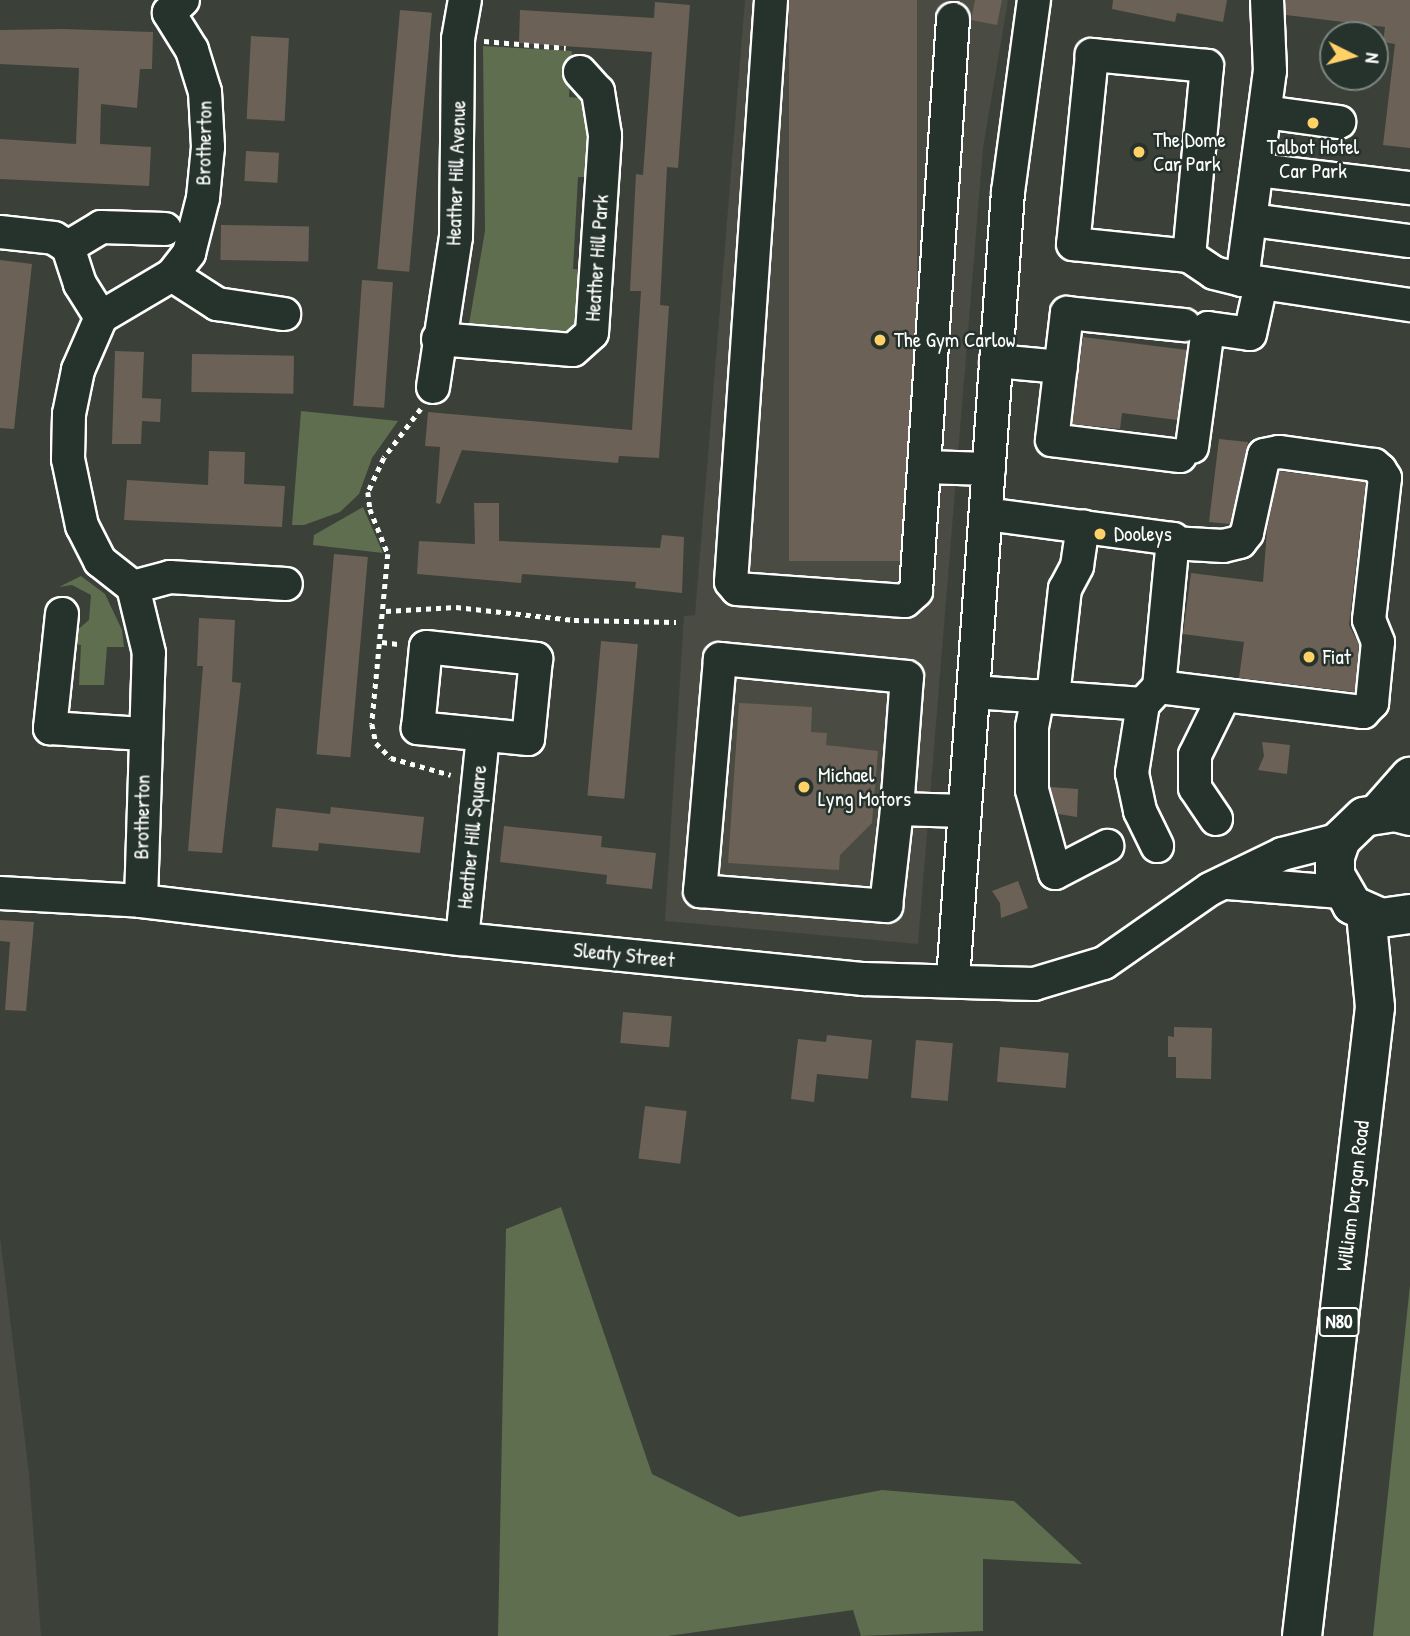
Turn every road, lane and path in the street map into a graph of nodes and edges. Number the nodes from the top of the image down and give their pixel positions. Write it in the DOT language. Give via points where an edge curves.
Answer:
graph roads {
  1 [pos="465,0"];
  2 [pos="771,0"];
  3 [pos="1034,0"];
  4 [pos="1267,0"];
  5 [pos="168,4"];
  6 [pos="955,10"];
  7 [pos="458,38"];
  8 [pos="580,72"];
  9 [pos="1265,112"];
  10 [pos="1339,122"];
  11 [pos="1258,170"];
  12 [pos="1410,188"];
  13 [pos="1252,220"];
  14 [pos="165,229"];
  15 [pos="0,232"];
  16 [pos="1410,241"];
  17 [pos="68,247"];
  18 [pos="1189,256"];
  19 [pos="172,275"];
  20 [pos="1252,282"];
  21 [pos="1404,308"];
  22 [pos="284,314"];
  23 [pos="101,317"];
  24 [pos="1184,325"];
  25 [pos="438,339"];
  26 [pos="996,361"];
  27 [pos="1061,367"];
  28 [pos="433,387"];
  29 [pos="924,467"];
  30 [pos="989,469"];
  31 [pos="986,514"];
  32 [pos="1083,526"];
  33 [pos="1172,544"];
  34 [pos="286,584"];
  35 [pos="133,587"];
  36 [pos="386,611"];
  37 [pos="62,614"];
  38 [pos="676,622"];
  39 [pos="973,692"];
  40 [pos="1151,696"];
  41 [pos="1224,696"];
  42 [pos="1046,697"];
  43 [pos="143,734"];
  44 [pos="483,735"];
  45 [pos="1410,777"];
  46 [pos="478,780"];
  47 [pos="897,809"];
  48 [pos="965,811"];
  49 [pos="1394,814"];
  50 [pos="1216,819"];
  51 [pos="1341,839"];
  52 [pos="1107,846"];
  53 [pos="1157,846"];
  54 [pos="1223,883"];
  55 [pos="0,892"];
  56 [pos="141,901"];
  57 [pos="1354,903"];
  58 [pos="1410,915"];
  59 [pos="462,939"];
  60 [pos="953,980"];
  61 [pos="1375,1007"];
  62 [pos="1303,1636"];
  1 -- 7 [label="street, Heather Hill Avenue"];
  2 -- 29 [label="street" via="731,582 737,589 905,601 916,592 921,565"];
  3 -- 26 [label="street" via="1008,192"];
  4 -- 9 [label="street" via="1270,71"];
  5 -- 19 [label="street, Brotherton" via="192,50 205,92 208,147 203,198 189,253"];
  6 -- 29 [label="street"];
  7 -- 8 [label="path" via="574,49"];
  7 -- 25 [label="street, Heather Hill Avenue" via="456,237"];
  8 -- 25 [label="street, Heather Hill Park" via="598,92 605,135 592,333 573,350"];
  9 -- 10 [label="street"];
  9 -- 11 [label="street"];
  11 -- 12 [label="street"];
  11 -- 13 [label="street"];
  13 -- 16 [label="street"];
  13 -- 20 [label="street"];
  14 -- 17 [label="street" via="101,227"];
  15 -- 17 [label="street" via="54,237"];
  17 -- 23 [label="street" via="80,284"];
  18 -- 18 [label="street" via="1073,244 1092,55 1207,66"];
  18 -- 20 [label="street" via="1214,273"];
  19 -- 22 [label="street" via="217,304"];
  19 -- 23 [label="street, Brotherton"];
  20 -- 21 [label="street"];
  20 -- 27 [label="street" via="1250,334 1208,328 1186,451 1052,440"];
  23 -- 35 [label="street" via="78,370 69,414 68,459 82,526 100,561"];
  24 -- 27 [label="street" via="1067,313"];
  25 -- 28 [label="street, Heather Hill Avenue"];
  26 -- 27 [label="street"];
  26 -- 30 [label="street"];
  28 -- 36 [label="path" via="384,457 368,492 388,554"];
  29 -- 30 [label="street"];
  30 -- 31 [label="street"];
  31 -- 32 [label="street"];
  31 -- 39 [label="street"];
  32 -- 33 [label="street" via="1169,537"];
  32 -- 42 [label="street" via="1077,565 1065,589"];
  33 -- 40 [label="street"];
  33 -- 41 [label="street" via="1223,547 1240,542 1247,533 1264,455 1279,452 1374,465 1385,478 1369,620 1378,642 1372,703 1363,712"];
  34 -- 35 [label="street" via="170,577"];
  35 -- 43 [label="street, Brotherton" via="149,653"];
  36 -- 38 [label="path" via="456,607 574,620"];
  36 -- 46 [label="path" via="372,724 376,743 391,758"];
  37 -- 43 [label="street" via="50,728"];
  39 -- 42 [label="street"];
  39 -- 48 [label="street"];
  40 -- 41 [label="street"];
  40 -- 42 [label="street"];
  40 -- 53 [label="street" via="1132,773 1140,811"];
  41 -- 50 [label="street" via="1197,743 1194,773 1201,803"];
  42 -- 52 [label="street" via="1032,727 1032,790 1055,873"];
  43 -- 56 [label="street, Brotherton"];
  44 -- 46 [label="street, Heather Hill Square"];
  45 -- 49 [label="main road"];
  46 -- 59 [label="street, Heather Hill Square"];
  47 -- 47 [label="street" via="886,906 700,891 720,659 907,677"];
  47 -- 48 [label="street"];
  48 -- 60 [label="street"];
  49 -- 51 [label="main road" via="1351,826"];
  51 -- 54 [label="street, Sleaty Street" via="1282,855"];
  51 -- 57 [label="main road, N80" via="1335,856"];
  54 -- 57 [label="street"];
  54 -- 60 [label="street, Sleaty Street" via="1104,963 1075,975 1034,984"];
  55 -- 56 [label="street, Sleaty Street"];
  56 -- 59 [label="street, Sleaty Street"];
  57 -- 58 [label="main road, N80" via="1396,919"];
  57 -- 61 [label="main road, N80"];
  58 -- 61 [label="main road, N80"];
  59 -- 60 [label="street, Sleaty Street" via="864,979"];
  61 -- 62 [label="main road, William Dargan Road / N80"];
}
